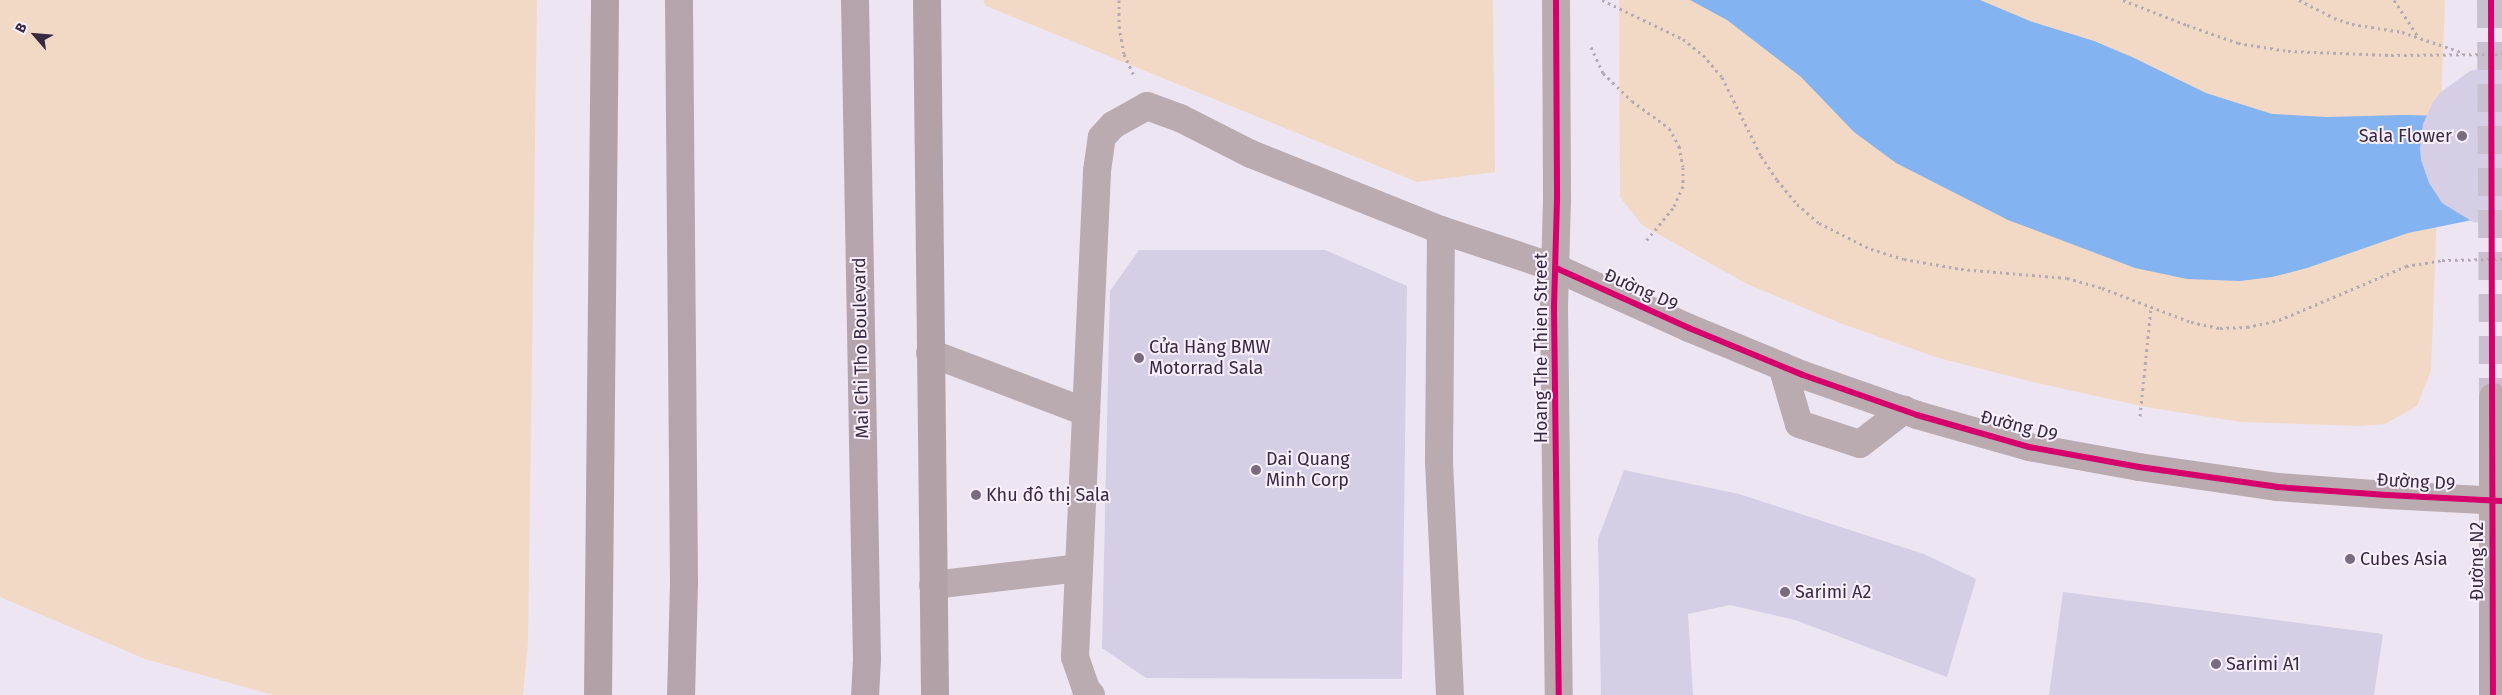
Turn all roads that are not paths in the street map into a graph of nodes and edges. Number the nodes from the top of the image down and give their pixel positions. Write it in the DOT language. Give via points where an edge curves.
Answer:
graph roads {
  1 [pos="604,0"];
  2 [pos="679,0"];
  3 [pos="855,0"];
  4 [pos="927,0"];
  5 [pos="1556,0"];
  6 [pos="1441,230"];
  7 [pos="1556,268"];
  8 [pos="930,353"];
  9 [pos="1782,366"];
  10 [pos="2493,397"];
  11 [pos="1904,410"];
  12 [pos="1086,412"];
  13 [pos="2497,501"];
  14 [pos="1079,568"];
  15 [pos="933,585"];
  16 [pos="866,659"];
  17 [pos="682,663"];
  18 [pos="598,695"];
  19 [pos="681,695"];
  20 [pos="700,695"];
  21 [pos="854,695"];
  22 [pos="865,695"];
  23 [pos="934,695"];
  24 [pos="1091,695"];
  25 [pos="1450,695"];
  26 [pos="1559,695"];
  27 [pos="2493,695"];
  1 -- 18 [label="main road"];
  2 -- 17 [label="highway"];
  3 -- 16 [label="highway, Mai Chi Tho Boulevard"];
  4 -- 8 [label="main road"];
  5 -- 7 [label="street, Hoang The Thien Street"];
  6 -- 7 [label="street, Đường D9"];
  6 -- 12 [label="street, Đường D9" via="1251,154 1180,118 1147,106 1113,125 1102,138 1097,171"];
  6 -- 25 [label="street" via="1439,462"];
  7 -- 9 [label="street, Đường D9"];
  7 -- 26 [label="street, Hoang The Thien Street"];
  8 -- 12 [label="street"];
  8 -- 15 [label="main road"];
  9 -- 11 [label="street, Đường D9"];
  9 -- 11 [label="street" via="1799,424 1807,427 1860,444"];
  10 -- 13 [label="street, Đường N2"];
  11 -- 13 [label="street, Đường D9" via="2029,447 2139,467 2277,486"];
  12 -- 14 [label="street"];
  13 -- 27 [label="street, Đường N2"];
  14 -- 15 [label="street"];
  14 -- 24 [label="street" via="1075,657"];
  15 -- 23 [label="main road"];
  16 -- 21 [label="highway"];
  16 -- 22 [label="highway, Mai Chi Tho Boulevard"];
  17 -- 19 [label="highway"];
  17 -- 20 [label="highway"];
}
